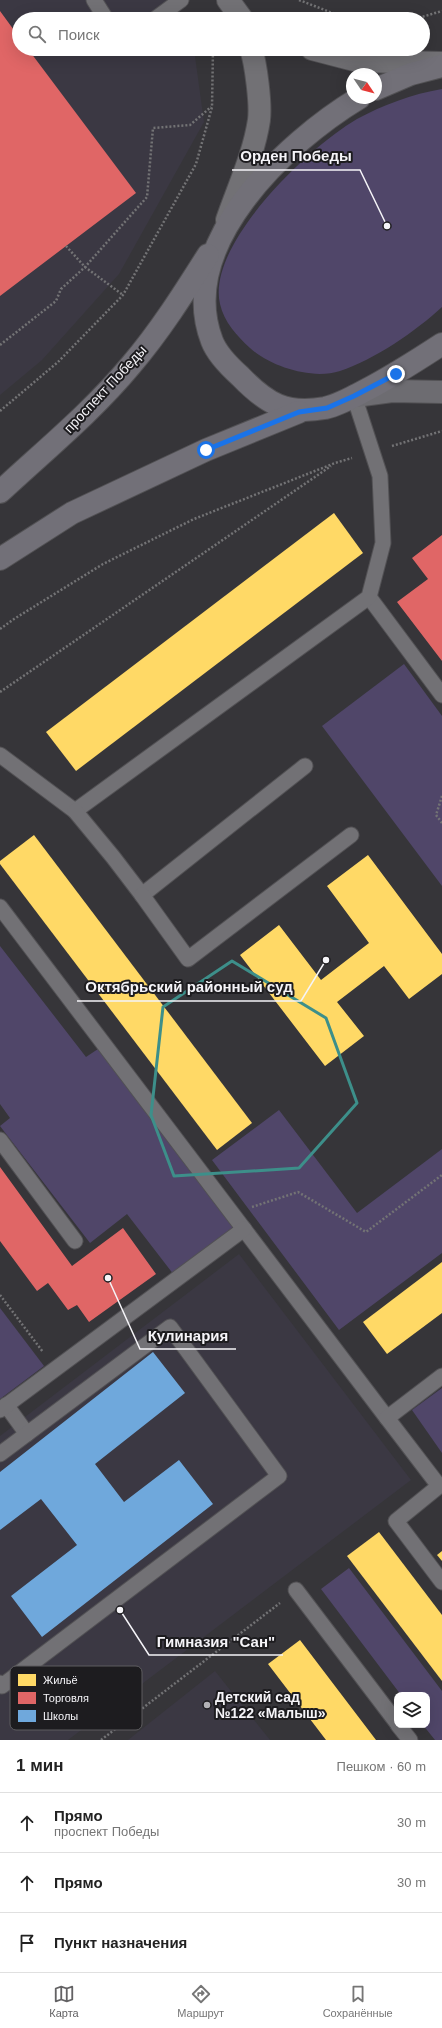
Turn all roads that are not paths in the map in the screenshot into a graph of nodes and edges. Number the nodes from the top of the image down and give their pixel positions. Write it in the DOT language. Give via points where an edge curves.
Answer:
graph roads {
  1 [pos="94,0"];
  2 [pos="180,0"];
  3 [pos="228,0"];
  4 [pos="102,12"];
  5 [pos="164,12"];
  6 [pos="237,12"];
  7 [pos="253,56"];
  8 [pos="339,56"];
  9 [pos="442,64"];
  10 [pos="382,86"];
  11 [pos="349,104"];
  12 [pos="222,234"];
  13 [pos="442,344"];
  14 [pos="442,392"];
  15 [pos="354,396"];
  16 [pos="299,412"];
  17 [pos="0,492"];
  18 [pos="0,559"];
  19 [pos="369,597"];
  20 [pos="442,695"];
  21 [pos="0,754"];
  22 [pos="305,766"];
  23 [pos="75,811"];
  24 [pos="351,835"];
  25 [pos="142,895"];
  26 [pos="0,907"];
  27 [pos="0,1140"];
  28 [pos="244,1229"];
  29 [pos="75,1241"];
  30 [pos="442,1376"];
  31 [pos="3,1408"];
  32 [pos="388,1418"];
  33 [pos="27,1434"];
  34 [pos="0,1454"];
  35 [pos="442,1582"];
  36 [pos="296,1590"];
  37 [pos="28,1666"];
  38 [pos="10,1680"];
  39 [pos="0,1684"];
  40 [pos="394,1719"];
  41 [pos="401,1728"];
  42 [pos="410,1740"];
  1 -- 4 [label="lane"];
  2 -- 5 [label="lane"];
  3 -- 6 [label="street"];
  7 -- 12 [label="street" via="259,118"];
  8 -- 9 [label="street" via="358,61"];
  9 -- 10 [label="main road"];
  11 -- 12 [label="main road" via="304,136 280,158 261,178"];
  12 -- 16 [label="main road" via="205,292 206,320 212,343 250,387 275,405"];
  12 -- 17 [label="main road, проспект Победы" via="174,308 131,365 77,422"];
  13 -- 15 [label="main road" via="396,374"];
  14 -- 15 [label="main road" via="392,391"];
  15 -- 16 [label="main road" via="327,408"];
  15 -- 19 [label="lane" via="380,476 383,543"];
  16 -- 18 [label="main road" via="206,450 72,513"];
  19 -- 20 [label="lane"];
  19 -- 23 [label="lane"];
  21 -- 23 [label="lane"];
  22 -- 25 [label="lane"];
  23 -- 25 [label="lane"];
  24 -- 25 [label="lane" via="188,959"];
  26 -- 28 [label="lane"];
  27 -- 29 [label="lane"];
  28 -- 31 [label="lane"];
  28 -- 32 [label="lane"];
  30 -- 32 [label="lane"];
  31 -- 33 [label="lane"];
  32 -- 35 [label="lane" via="439,1486 396,1521"];
  33 -- 34 [label="lane"];
  33 -- 37 [label="lane" via="170,1328 279,1476"];
  36 -- 40 [label="lane"];
  38 -- 39 [label="lane" via="2,1686"];
  41 -- 42 [label="lane"];
}
